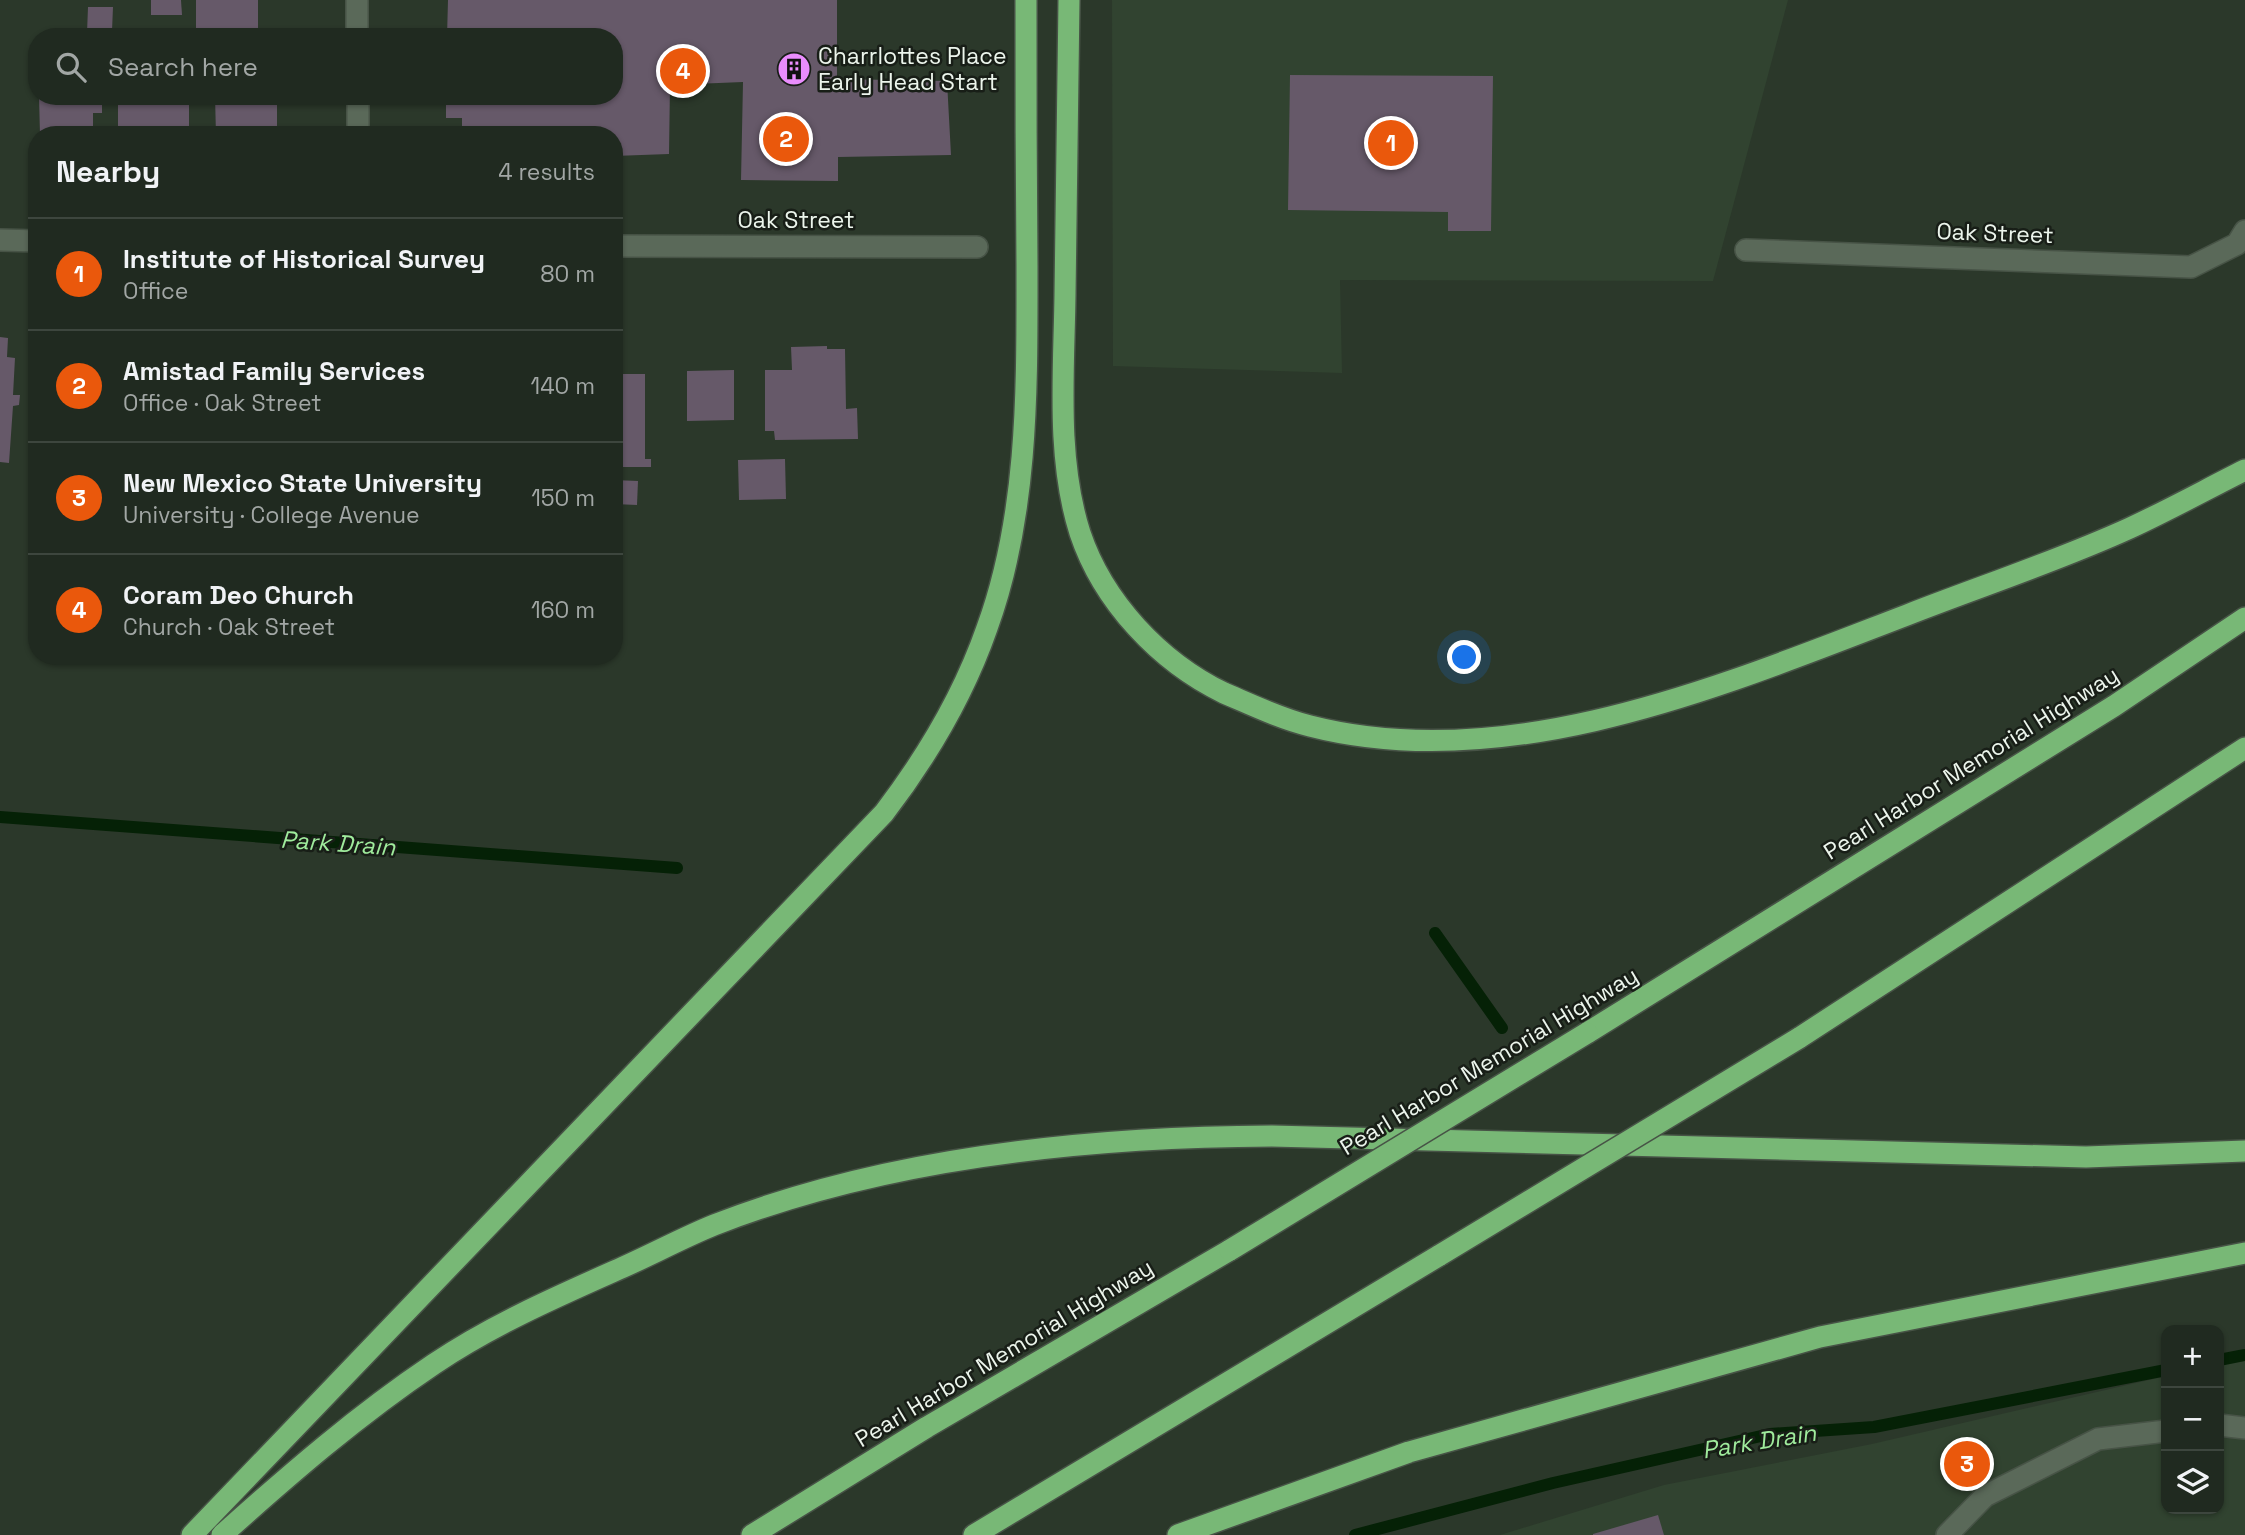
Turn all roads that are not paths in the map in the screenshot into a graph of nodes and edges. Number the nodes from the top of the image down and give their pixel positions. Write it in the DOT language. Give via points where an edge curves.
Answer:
graph roads {
  1 [pos="357,0"];
  2 [pos="1026,0"];
  3 [pos="1069,0"];
  4 [pos="357,28"];
  5 [pos="358,105"];
  6 [pos="359,126"];
  7 [pos="2241,237"];
  8 [pos="0,240"];
  9 [pos="28,241"];
  10 [pos="623,246"];
  11 [pos="978,247"];
  12 [pos="1745,250"];
  13 [pos="2245,470"];
  14 [pos="2245,618"];
  15 [pos="2245,748"];
  16 [pos="2245,1152"];
  17 [pos="2245,1253"];
  18 [pos="2224,1426"];
  19 [pos="2245,1428"];
  20 [pos="2161,1432"];
  21 [pos="192,1535"];
  22 [pos="222,1535"];
  23 [pos="752,1535"];
  24 [pos="974,1535"];
  25 [pos="1178,1535"];
  26 [pos="1947,1535"];
  1 -- 4 [label="street"];
  2 -- 21 [label="highway" via="1027,383 1021,461 1013,522 988,628 937,732 884,813"];
  3 -- 13 [label="highway" via="1064,383 1070,482 1080,532 1100,577 1161,653 1202,682 1253,706 1307,726 1357,736 1421,739 1486,738 1554,729 1666,703 1759,672 2127,529"];
  5 -- 6 [label="street"];
  7 -- 12 [label="street, Oak Street" via="2191,267"];
  8 -- 9 [label="street"];
  10 -- 11 [label="street, Oak Street"];
  14 -- 23 [label="highway, Pearl Harbor Memorial Highway, bridge" via="2114,706 1587,1033"];
  15 -- 24 [label="highway, bridge" via="1799,1038"];
  16 -- 22 [label="highway" via="2085,1157 1171,1136 979,1157 796,1198 714,1225 534,1306 436,1363 351,1422"];
  17 -- 25 [label="highway" via="1820,1337 1409,1452"];
  18 -- 19 [label="street"];
  20 -- 26 [label="street" via="2098,1439 1985,1496"];
}
